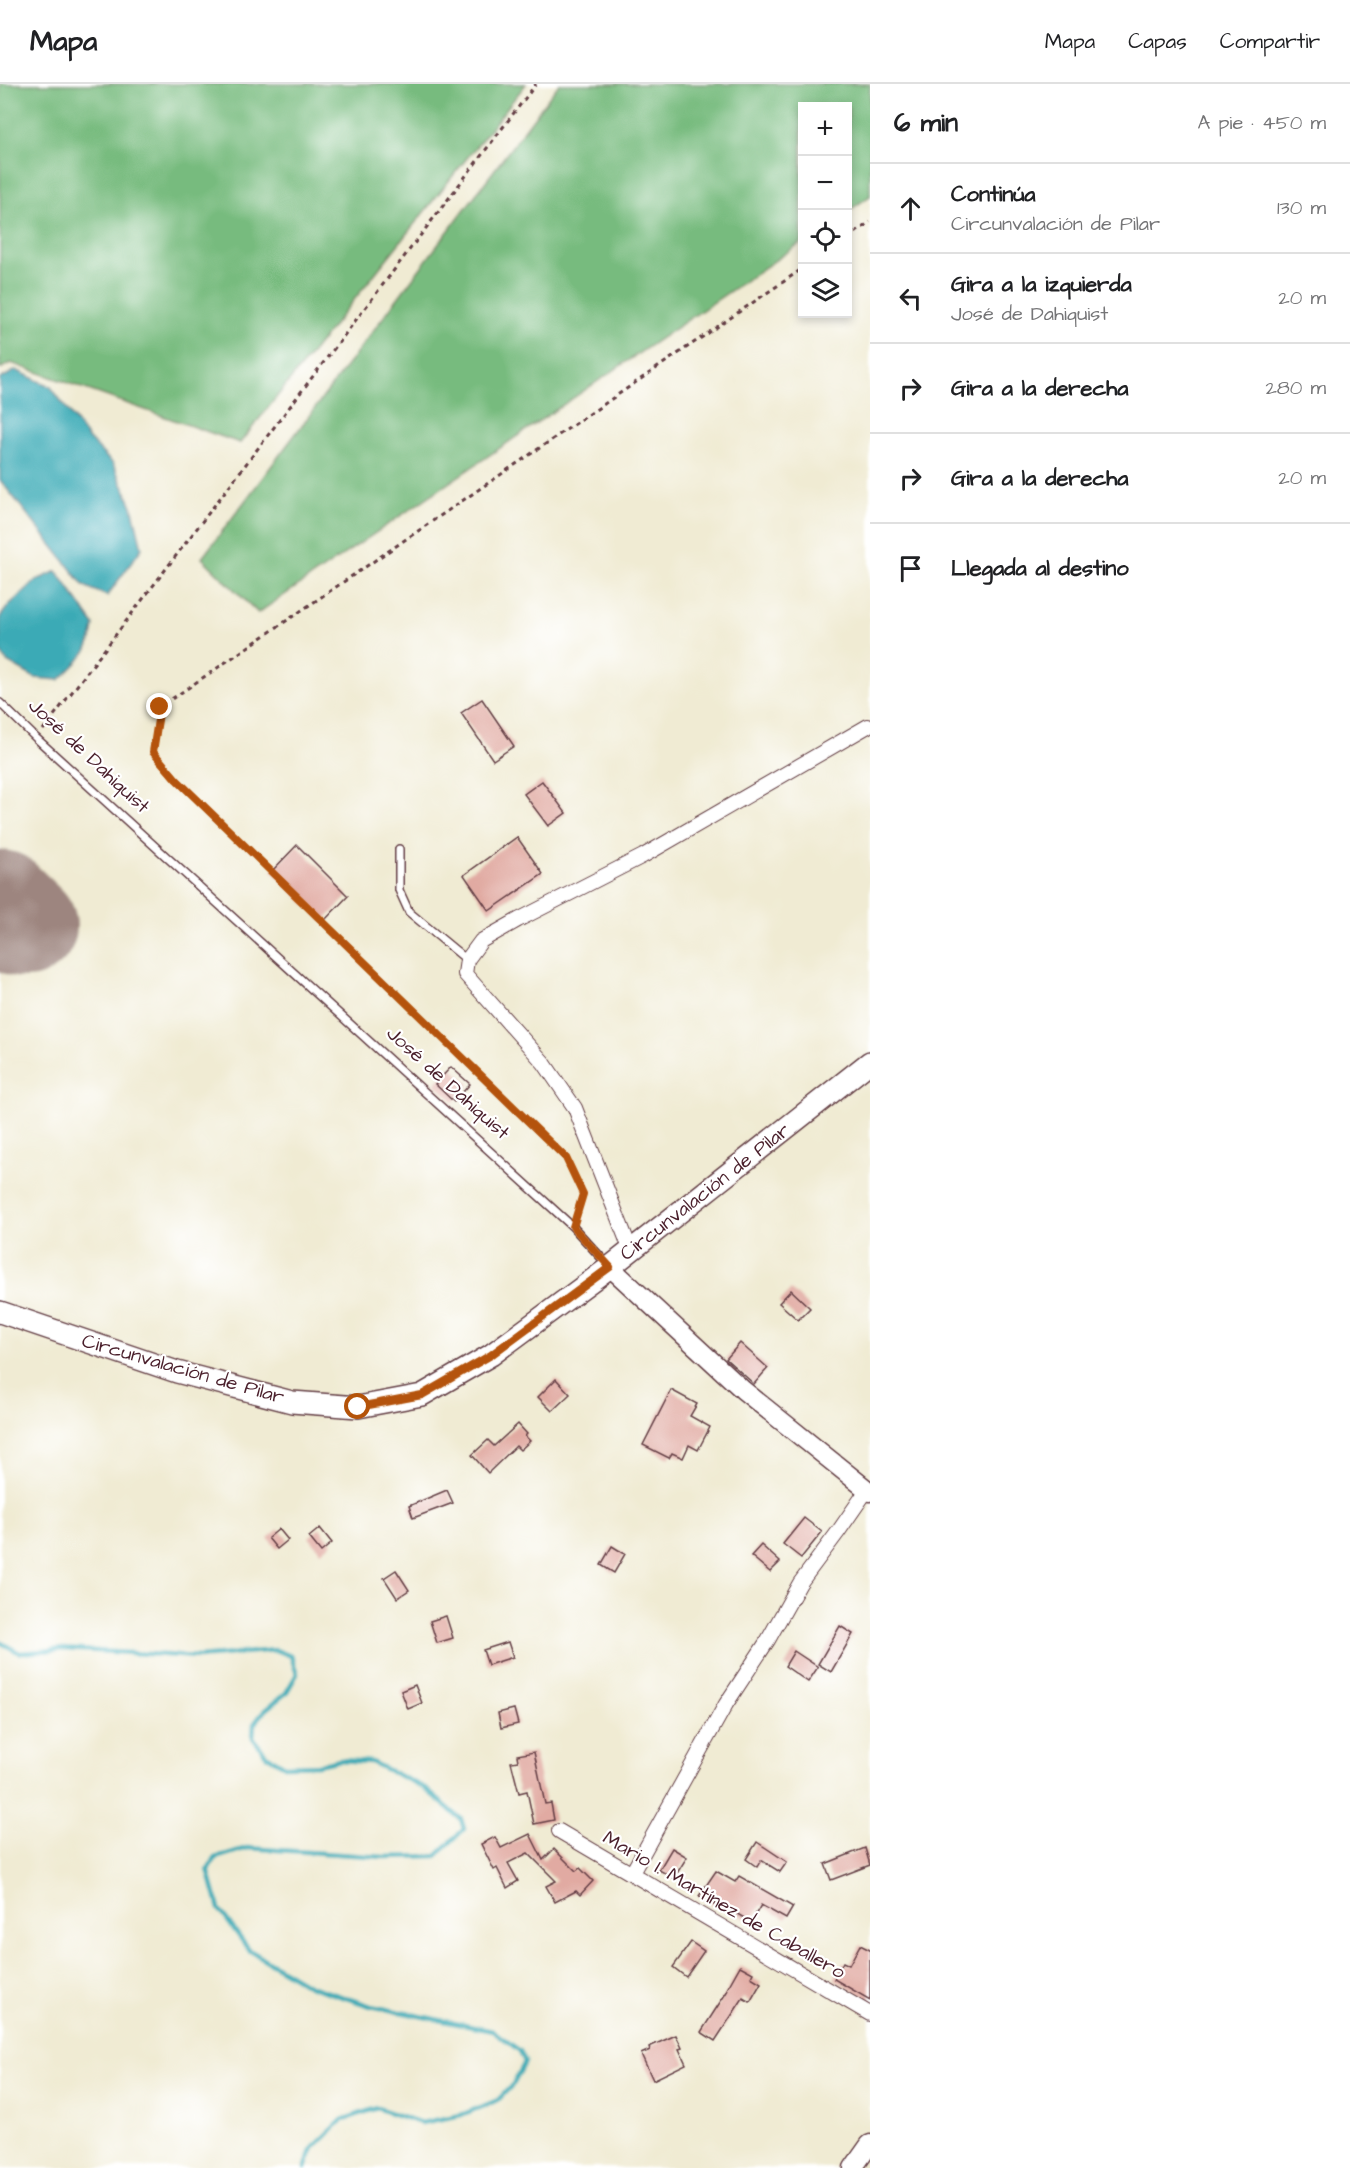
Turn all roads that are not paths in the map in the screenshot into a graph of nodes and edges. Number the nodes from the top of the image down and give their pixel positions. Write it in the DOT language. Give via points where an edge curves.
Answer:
graph roads {
  1 [pos="0,703"];
  2 [pos="868,726"];
  3 [pos="399,849"];
  4 [pos="467,960"];
  5 [pos="870,1062"];
  6 [pos="631,1251"];
  7 [pos="610,1267"];
  8 [pos="0,1312"];
  9 [pos="869,1491"];
  10 [pos="558,1831"];
  11 [pos="632,1873"];
  12 [pos="870,2014"];
  13 [pos="870,2144"];
  14 [pos="853,2168"];
  1 -- 7 [label="lane, José de Dahiquist" via="573,1227"];
  2 -- 4 [label="street" via="643,856 481,941"];
  3 -- 4 [label="lane" via="399,890 410,912"];
  4 -- 6 [label="street" via="465,974 544,1063 575,1108"];
  5 -- 6 [label="main road, Circunvalación de Pilar"];
  6 -- 7 [label="main road, Circunvalación de Pilar"];
  7 -- 8 [label="main road, Circunvalación de Pilar" via="491,1355 422,1395 358,1407 292,1402 177,1372"];
  7 -- 9 [label="main road, José de Dahiquist" via="743,1390"];
  9 -- 11 [label="street" via="800,1582 726,1704"];
  10 -- 11 [label="street, Mario I. Martínez de Caballero"];
  11 -- 12 [label="street, Mario I. Martínez de Caballero"];
  13 -- 14 [label="main road"];
}
